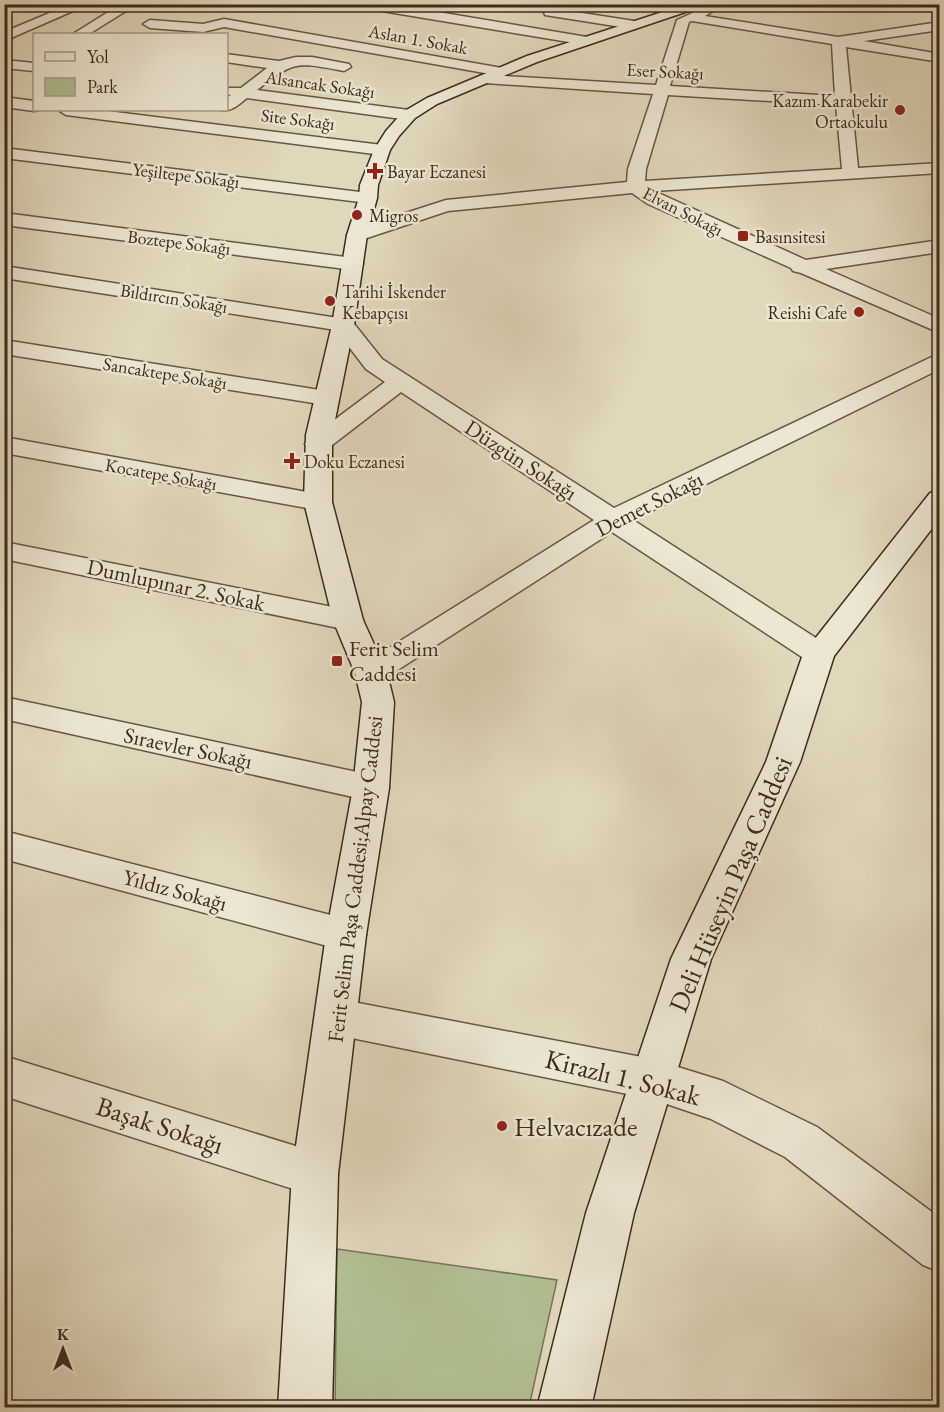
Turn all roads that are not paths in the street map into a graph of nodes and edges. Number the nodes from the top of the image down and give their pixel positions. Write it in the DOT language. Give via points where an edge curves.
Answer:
graph roads {
  1 [pos="83,4"];
  2 [pos="131,4"];
  3 [pos="364,4"];
  4 [pos="639,4"];
  5 [pos="703,4"];
  6 [pos="727,6"];
  7 [pos="535,10"];
  8 [pos="167,14"];
  9 [pos="684,14"];
  10 [pos="634,25"];
  11 [pos="939,26"];
  12 [pos="82,33"];
  13 [pos="4,37"];
  14 [pos="587,41"];
  15 [pos="839,41"];
  16 [pos="509,55"];
  17 [pos="228,58"];
  18 [pos="939,58"];
  19 [pos="532,59"];
  20 [pos="4,64"];
  21 [pos="32,65"];
  22 [pos="280,65"];
  23 [pos="358,69"];
  24 [pos="502,72"];
  25 [pos="485,79"];
  26 [pos="438,84"];
  27 [pos="460,88"];
  28 [pos="661,90"];
  29 [pos="228,91"];
  30 [pos="245,93"];
  31 [pos="843,101"];
  32 [pos="4,102"];
  33 [pos="228,105"];
  34 [pos="33,106"];
  35 [pos="74,111"];
  36 [pos="221,111"];
  37 [pos="409,115"];
  38 [pos="200,126"];
  39 [pos="382,150"];
  40 [pos="4,153"];
  41 [pos="939,168"];
  42 [pos="852,173"];
  43 [pos="636,187"];
  44 [pos="368,198"];
  45 [pos="4,219"];
  46 [pos="939,246"];
  47 [pos="355,250"];
  48 [pos="800,267"];
  49 [pos="4,272"];
  50 [pos="344,325"];
  51 [pos="939,327"];
  52 [pos="4,347"];
  53 [pos="939,360"];
  54 [pos="334,362"];
  55 [pos="374,364"];
  56 [pos="400,382"];
  57 [pos="326,398"];
  58 [pos="318,444"];
  59 [pos="4,445"];
  60 [pos="939,499"];
  61 [pos="318,502"];
  62 [pos="612,520"];
  63 [pos="4,550"];
  64 [pos="348,621"];
  65 [pos="819,654"];
  66 [pos="371,672"];
  67 [pos="4,708"];
  68 [pos="371,788"];
  69 [pos="4,845"];
  70 [pos="346,935"];
  71 [pos="337,1017"];
  72 [pos="4,1076"];
  73 [pos="652,1079"];
  74 [pos="315,1174"];
  75 [pos="939,1248"];
  76 [pos="305,1407"];
  77 [pos="564,1407"];
  1 -- 13 [label="street"];
  2 -- 12 [label="street"];
  3 -- 14 [label="street"];
  4 -- 9 [label="street"];
  5 -- 9 [label="street, Ferit Selim Paşa Caddesi;Alpay Caddesi"];
  6 -- 9 [label="street"];
  7 -- 10 [label="street"];
  8 -- 24 [label="street, Aslan 1. Sokak" via="146,26 203,28 224,23"];
  9 -- 10 [label="street, Ferit Selim Paşa Caddesi;Alpay Caddesi"];
  9 -- 15 [label="street"];
  9 -- 28 [label="street, Elvan Sokağı"];
  10 -- 14 [label="street, Ferit Selim Paşa Caddesi;Alpay Caddesi"];
  11 -- 15 [label="street"];
  14 -- 19 [label="street, Ferit Selim Paşa Caddesi;Alpay Caddesi"];
  15 -- 18 [label="street"];
  15 -- 31 [label="street"];
  16 -- 19 [label="street"];
  17 -- 22 [label="street"];
  19 -- 24 [label="street, Ferit Selim Paşa Caddesi;Alpay Caddesi"];
  20 -- 21 [label="street"];
  22 -- 23 [label="street" via="302,59"];
  22 -- 30 [label="street"];
  24 -- 25 [label="street, Ferit Selim Paşa Caddesi;Alpay Caddesi"];
  25 -- 27 [label="street, Ferit Selim Paşa Caddesi;Alpay Caddesi"];
  25 -- 28 [label="street, Eser Sokağı"];
  26 -- 27 [label="street"];
  27 -- 37 [label="street, Ferit Selim Paşa Caddesi;Alpay Caddesi"];
  28 -- 31 [label="street, Eser Sokağı"];
  28 -- 43 [label="street, Elvan Sokağı" via="637,169"];
  29 -- 30 [label="street, Alsancak Sokağı"];
  30 -- 33 [label="street"];
  30 -- 37 [label="street, Alsancak Sokağı"];
  31 -- 42 [label="street"];
  32 -- 34 [label="street"];
  35 -- 38 [label="street, Site Sokağı"];
  36 -- 38 [label="street"];
  37 -- 39 [label="street, Ferit Selim Paşa Caddesi;Alpay Caddesi"];
  38 -- 39 [label="street, Site Sokağı"];
  39 -- 44 [label="street, Ferit Selim Paşa Caddesi;Alpay Caddesi"];
  40 -- 44 [label="street, Yeşiltepe Sokağı"];
  41 -- 42 [label="street"];
  42 -- 43 [label="street"];
  43 -- 47 [label="street" via="446,206"];
  43 -- 48 [label="street, Elvan Sokağı" via="654,200"];
  44 -- 47 [label="street, Ferit Selim Paşa Caddesi;Alpay Caddesi"];
  45 -- 47 [label="street, Boztepe Sokağı"];
  46 -- 48 [label="street"];
  47 -- 50 [label="street, Ferit Selim Paşa Caddesi;Alpay Caddesi"];
  48 -- 51 [label="street, Elvan Sokağı"];
  49 -- 50 [label="street, Bıldırcın Sokağı"];
  50 -- 54 [label="street, Ferit Selim Paşa Caddesi;Alpay Caddesi"];
  50 -- 55 [label="street"];
  52 -- 57 [label="street, Sancaktepe Sokağı"];
  53 -- 62 [label="street, Demet Sokağı"];
  54 -- 55 [label="street"];
  54 -- 57 [label="street, Ferit Selim Paşa Caddesi;Alpay Caddesi"];
  55 -- 56 [label="street, Düzgün Sokağı"];
  56 -- 58 [label="street"];
  56 -- 62 [label="street, Düzgün Sokağı"];
  57 -- 58 [label="street, Ferit Selim Paşa Caddesi;Alpay Caddesi"];
  58 -- 61 [label="street, Ferit Selim Paşa Caddesi;Alpay Caddesi"];
  59 -- 61 [label="street, Kocatepe Sokağı"];
  60 -- 65 [label="street, Deli Hüseyin Paşa Caddesi"];
  61 -- 64 [label="street, Ferit Selim Paşa Caddesi;Alpay Caddesi"];
  62 -- 65 [label="street, Düzgün Sokağı"];
  62 -- 66 [label="street, Demet Sokağı"];
  63 -- 64 [label="street, Dumlupınar 2. Sokak"];
  64 -- 66 [label="street, Ferit Selim Paşa Caddesi;Alpay Caddesi"];
  65 -- 73 [label="street, Deli Hüseyin Paşa Caddesi" via="783,762 691,959"];
  66 -- 68 [label="street, Ferit Selim Paşa Caddesi;Alpay Caddesi" via="378,702"];
  67 -- 68 [label="street, Sıraevler Sokağı"];
  68 -- 70 [label="street, Ferit Selim Paşa Caddesi;Alpay Caddesi"];
  69 -- 70 [label="street, Yıldız Sokağı"];
  70 -- 71 [label="street, Ferit Selim Paşa Caddesi;Alpay Caddesi"];
  71 -- 73 [label="street, Kirazlı 1. Sokak"];
  71 -- 74 [label="street, Ferit Selim Paşa Caddesi;Alpay Caddesi"];
  72 -- 74 [label="street, Başak Sokağı"];
  73 -- 75 [label="street, Kirazlı 1. Sokak" via="723,1102 801,1142"];
  73 -- 77 [label="street, Deli Hüseyin Paşa Caddesi" via="610,1213"];
  74 -- 76 [label="street, Ferit Selim Paşa Caddesi;Alpay Caddesi"];
}
